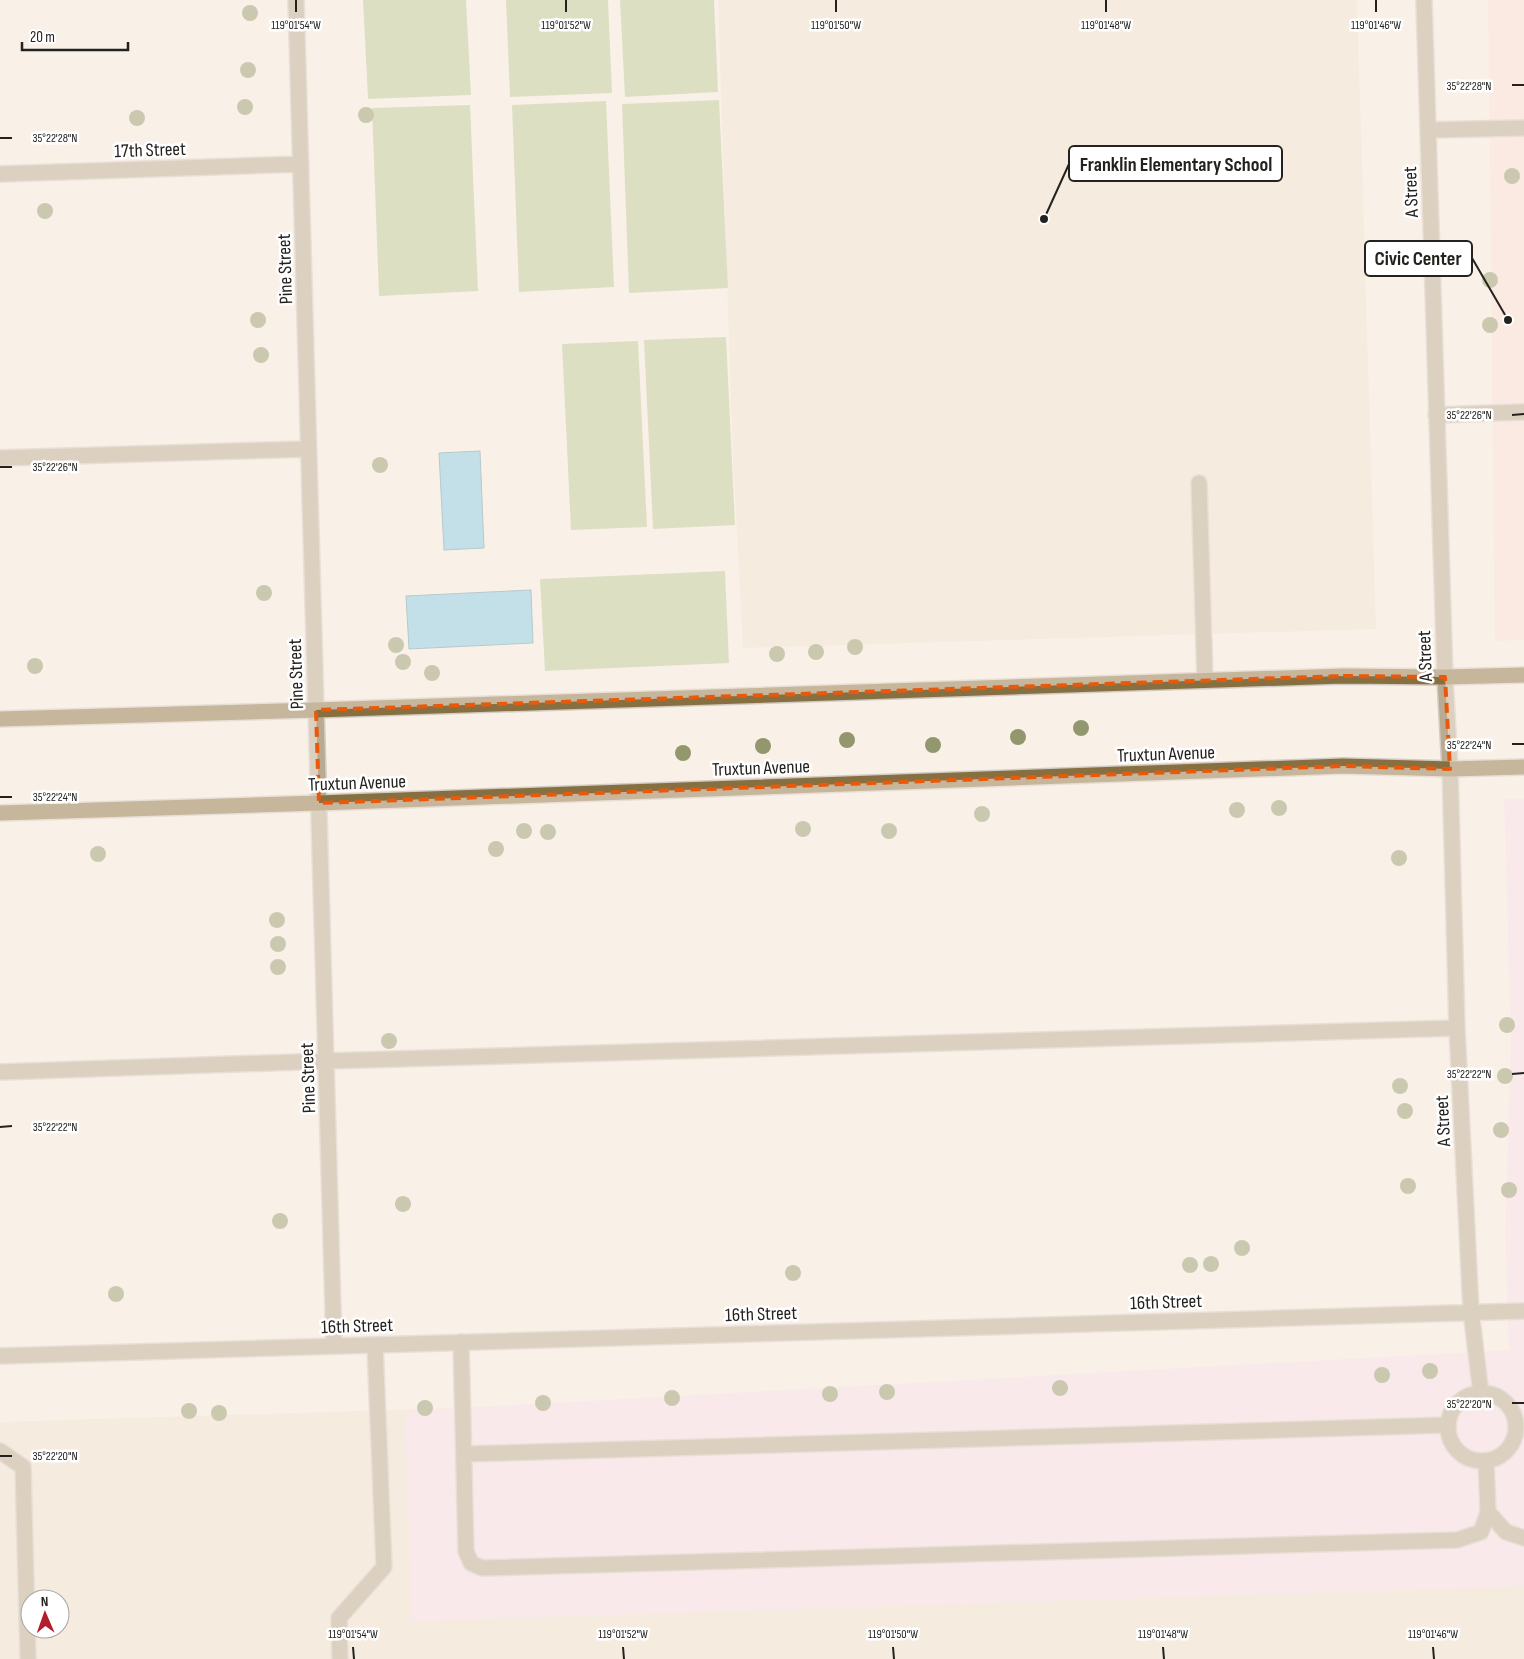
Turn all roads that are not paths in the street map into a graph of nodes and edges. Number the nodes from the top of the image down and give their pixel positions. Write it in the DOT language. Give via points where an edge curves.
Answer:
graph roads {
  1 [pos="296,0"];
  2 [pos="1424,0"];
  3 [pos="1524,128"];
  4 [pos="1428,130"];
  5 [pos="301,164"];
  6 [pos="0,174"];
  7 [pos="1524,412"];
  8 [pos="1436,415"];
  9 [pos="309,449"];
  10 [pos="0,458"];
  11 [pos="1199,483"];
  12 [pos="1524,675"];
  13 [pos="1445,677"];
  14 [pos="1205,680"];
  15 [pos="316,710"];
  16 [pos="0,719"];
  17 [pos="1524,767"];
  18 [pos="1450,769"];
  19 [pos="319,803"];
  20 [pos="0,813"];
  21 [pos="1457,1028"];
  22 [pos="326,1061"];
  23 [pos="0,1072"];
  24 [pos="1524,1310"];
  25 [pos="1471,1311"];
  26 [pos="461,1342"];
  27 [pos="375,1345"];
  28 [pos="334,1346"];
  29 [pos="0,1356"];
  30 [pos="1481,1394"];
  31 [pos="1448,1425"];
  32 [pos="0,1451"];
  33 [pos="464,1454"];
  34 [pos="1486,1461"];
  35 [pos="1488,1512"];
  36 [pos="1524,1538"];
  37 [pos="28,1659"];
  38 [pos="340,1659"];
  1 -- 5 [label="street, Pine Street"];
  2 -- 4 [label="street, A Street"];
  3 -- 4 [label="street"];
  4 -- 8 [label="street, A Street"];
  5 -- 6 [label="street, 17th Street"];
  5 -- 9 [label="street, Pine Street"];
  7 -- 8 [label="street"];
  8 -- 13 [label="street, A Street"];
  9 -- 10 [label="street"];
  9 -- 15 [label="street, Pine Street"];
  11 -- 14 [label="street"];
  12 -- 13 [label="main road"];
  13 -- 14 [label="main road"];
  13 -- 18 [label="street, A Street"];
  14 -- 15 [label="main road"];
  15 -- 16 [label="main road"];
  15 -- 19 [label="street, Pine Street"];
  17 -- 18 [label="main road, Truxtun Avenue"];
  18 -- 19 [label="main road, Truxtun Avenue" via="1343,766"];
  18 -- 21 [label="street, A Street"];
  19 -- 20 [label="main road, Truxtun Avenue"];
  19 -- 22 [label="street, Pine Street"];
  21 -- 22 [label="street"];
  21 -- 25 [label="street, A Street"];
  22 -- 23 [label="street"];
  22 -- 28 [label="street, Pine Street"];
  24 -- 25 [label="street, 16th Street"];
  25 -- 26 [label="street, 16th Street"];
  25 -- 30 [label="street, A Street"];
  26 -- 27 [label="street, 16th Street"];
  26 -- 33 [label="street"];
  27 -- 28 [label="street, 16th Street"];
  27 -- 38 [label="street" via="384,1567 339,1618"];
  28 -- 29 [label="street, 16th Street"];
  30 -- 31 [label="street" via="1464,1398 1450,1415"];
  30 -- 34 [label="street" via="1498,1398 1508,1405 1516,1426 1509,1449 1501,1456"];
  31 -- 33 [label="street"];
  31 -- 34 [label="street" via="1449,1436 1461,1454 1470,1460"];
  32 -- 37 [label="street" via="23,1467"];
  33 -- 35 [label="street" via="466,1551 471,1563 482,1568 1457,1540 1481,1532"];
  34 -- 35 [label="street"];
  35 -- 36 [label="street" via="1506,1532"];
}
